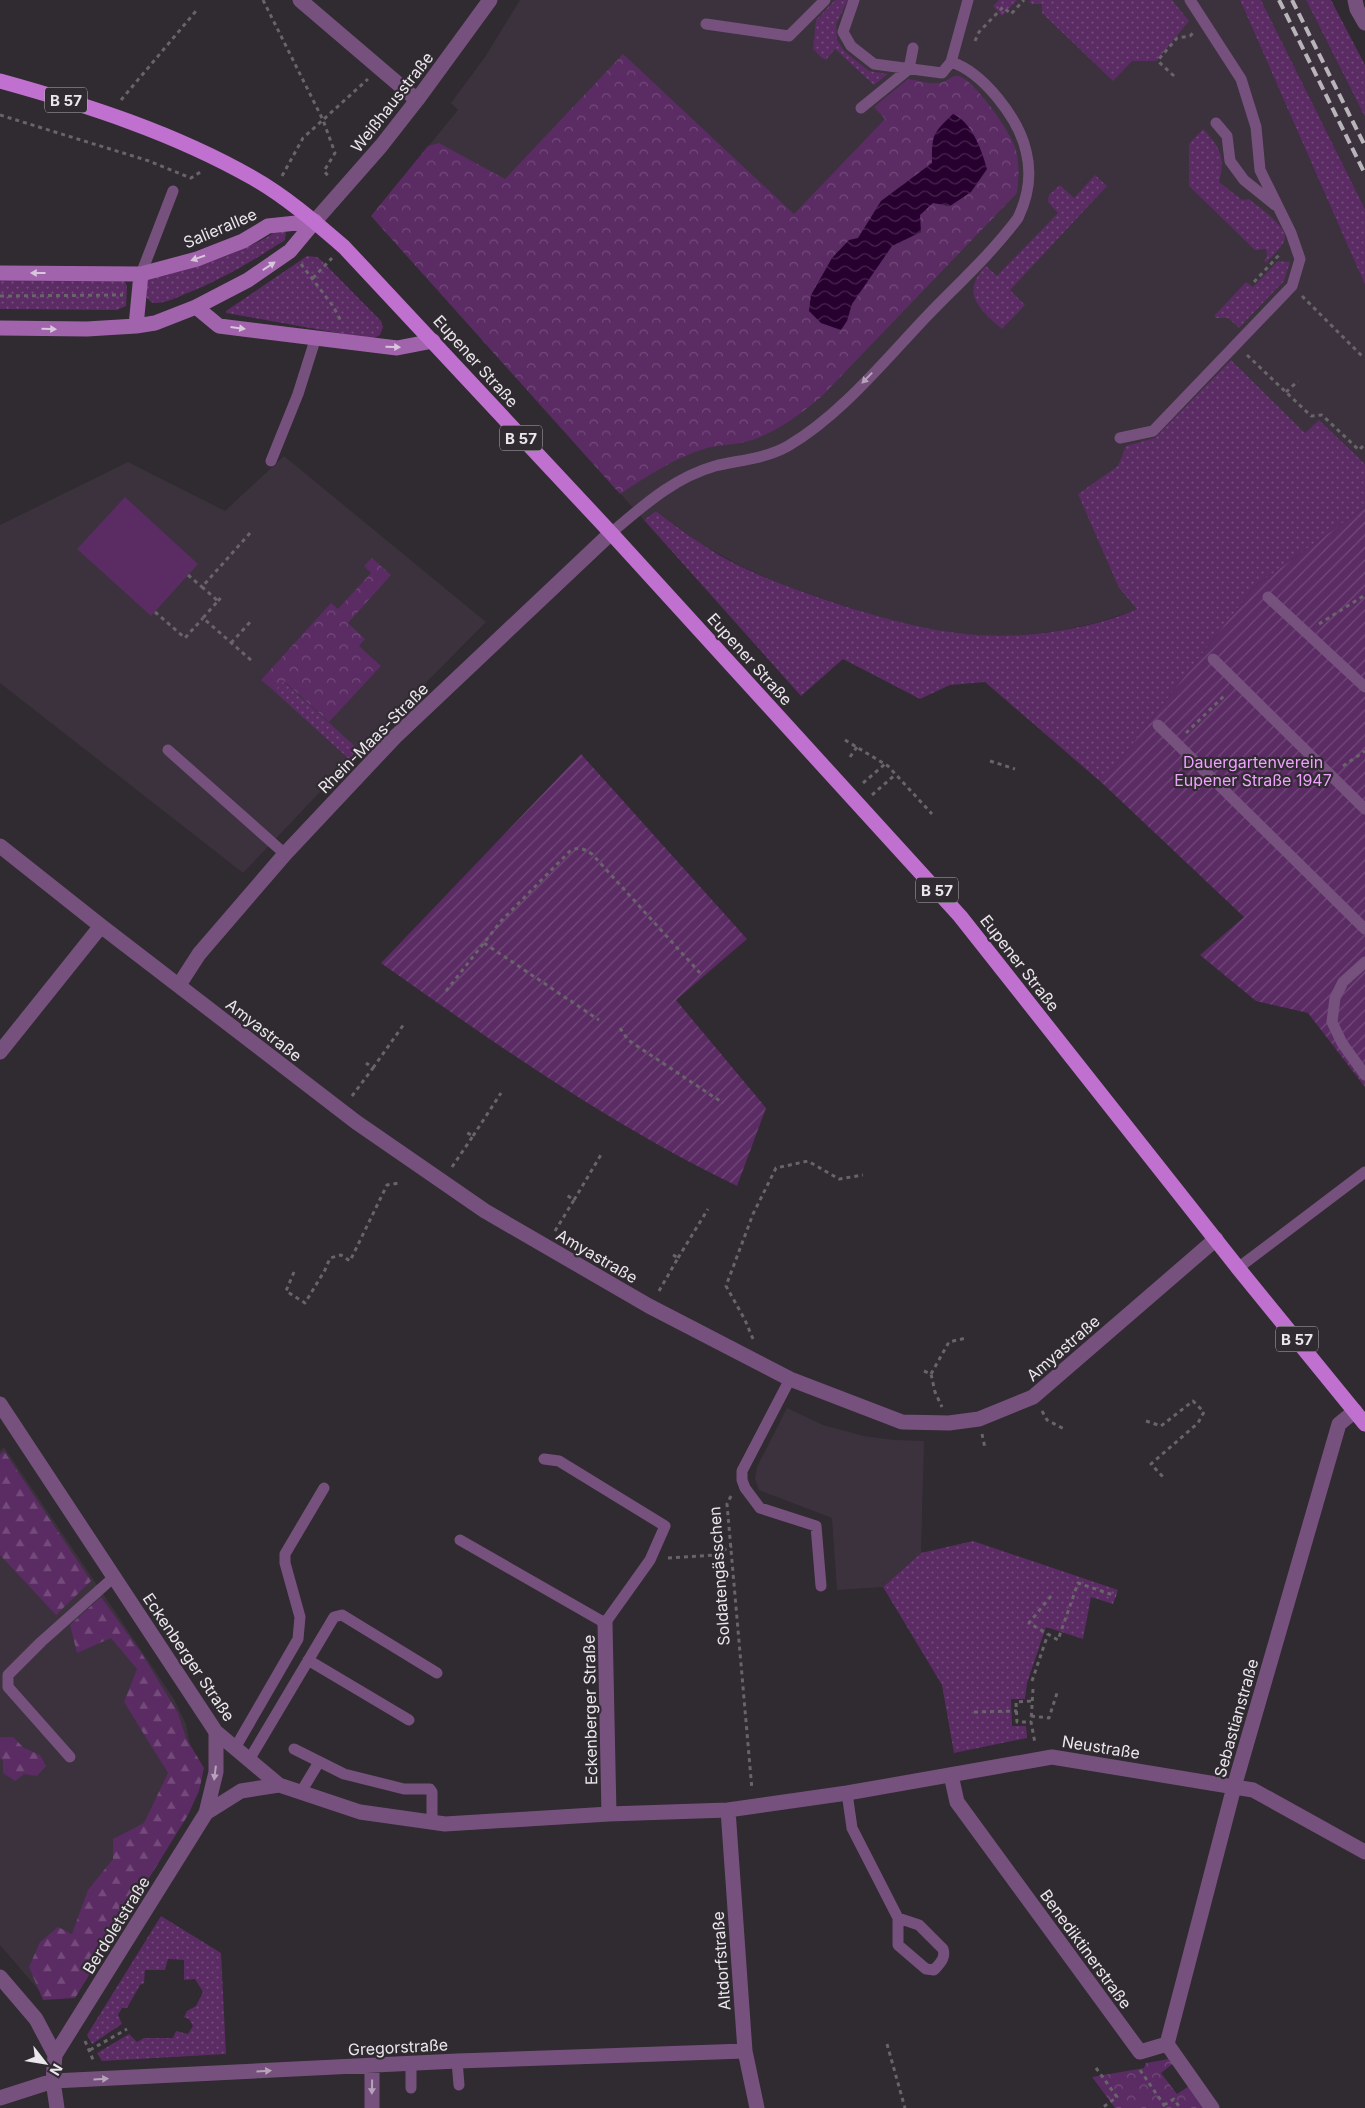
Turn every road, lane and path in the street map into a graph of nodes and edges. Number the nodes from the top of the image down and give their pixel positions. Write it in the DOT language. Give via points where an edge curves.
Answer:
graph roads {
  1 [pos="263,0"];
  2 [pos="300,0"];
  3 [pos="490,0"];
  4 [pos="825,0"];
  5 [pos="854,0"];
  6 [pos="968,0"];
  7 [pos="1024,0"];
  8 [pos="1190,0"];
  9 [pos="1355,0"];
  10 [pos="196,11"];
  11 [pos="1205,22"];
  12 [pos="1365,23"];
  13 [pos="706,24"];
  14 [pos="913,48"];
  15 [pos="951,62"];
  16 [pos="963,66"];
  17 [pos="909,69"];
  18 [pos="379,70"];
  19 [pos="1174,76"];
  20 [pos="0,81"];
  21 [pos="417,100"];
  22 [pos="861,108"];
  23 [pos="109,114"];
  24 [pos="0,115"];
  25 [pos="323,120"];
  26 [pos="1216,123"];
  27 [pos="219,160"];
  28 [pos="271,190"];
  29 [pos="173,191"];
  30 [pos="342,191"];
  31 [pos="1278,208"];
  32 [pos="315,221"];
  33 [pos="1293,240"];
  34 [pos="344,246"];
  35 [pos="290,251"];
  36 [pos="0,273"];
  37 [pos="141,274"];
  38 [pos="313,278"];
  39 [pos="1254,282"];
  40 [pos="1292,286"];
  41 [pos="139,295"];
  42 [pos="0,296"];
  43 [pos="196,307"];
  44 [pos="136,326"];
  45 [pos="0,328"];
  46 [pos="316,337"];
  47 [pos="433,340"];
  48 [pos="352,343"];
  49 [pos="1236,344"];
  50 [pos="1362,356"];
  51 [pos="1298,381"];
  52 [pos="1286,392"];
  53 [pos="1120,438"];
  54 [pos="1365,444"];
  55 [pos="271,461"];
  56 [pos="250,533"];
  57 [pos="611,533"];
  58 [pos="188,575"];
  59 [pos="202,587"];
  60 [pos="224,595"];
  61 [pos="1365,595"];
  62 [pos="1268,597"];
  63 [pos="218,601"];
  64 [pos="155,612"];
  65 [pos="203,618"];
  66 [pos="252,620"];
  67 [pos="1306,632"];
  68 [pos="231,643"];
  69 [pos="1213,659"];
  70 [pos="252,661"];
  71 [pos="1237,682"];
  72 [pos="1365,687"];
  73 [pos="1158,725"];
  74 [pos="845,740"];
  75 [pos="1177,743"];
  76 [pos="857,747"];
  77 [pos="168,750"];
  78 [pos="1365,751"];
  79 [pos="850,757"];
  80 [pos="990,761"];
  81 [pos="885,764"];
  82 [pos="1015,769"];
  83 [pos="896,774"];
  84 [pos="1330,774"];
  85 [pos="855,800"];
  86 [pos="1365,809"];
  87 [pos="932,814"];
  88 [pos="0,846"];
  89 [pos="285,854"];
  90 [pos="101,926"];
  91 [pos="1365,928"];
  92 [pos="484,943"];
  93 [pos="1365,962"];
  94 [pos="700,973"];
  95 [pos="179,985"];
  96 [pos="446,991"];
  97 [pos="599,1020"];
  98 [pos="404,1024"];
  99 [pos="620,1028"];
  100 [pos="0,1052"];
  101 [pos="366,1063"];
  102 [pos="374,1068"];
  103 [pos="1365,1075"];
  104 [pos="501,1093"];
  105 [pos="723,1103"];
  106 [pos="340,1110"];
  107 [pos="464,1131"];
  108 [pos="473,1136"];
  109 [pos="602,1153"];
  110 [pos="1365,1172"];
  111 [pos="862,1175"];
  112 [pos="441,1182"];
  113 [pos="399,1183"];
  114 [pos="565,1194"];
  115 [pos="574,1200"];
  116 [pos="708,1209"];
  117 [pos="1216,1239"];
  118 [pos="546,1246"];
  119 [pos="672,1254"];
  120 [pos="678,1258"];
  121 [pos="1238,1268"];
  122 [pos="294,1272"];
  123 [pos="649,1306"];
  124 [pos="966,1338"];
  125 [pos="763,1365"];
  126 [pos="924,1371"];
  127 [pos="931,1374"];
  128 [pos="790,1379"];
  129 [pos="1033,1398"];
  130 [pos="0,1404"];
  131 [pos="1355,1411"];
  132 [pos="1146,1420"];
  133 [pos="949,1423"];
  134 [pos="1365,1424"];
  135 [pos="1066,1430"];
  136 [pos="544,1459"];
  137 [pos="742,1471"];
  138 [pos="1164,1478"];
  139 [pos="324,1488"];
  140 [pos="460,1540"];
  141 [pos="732,1546"];
  142 [pos="650,1560"];
  143 [pos="114,1576"];
  144 [pos="821,1586"];
  145 [pos="1051,1596"];
  146 [pos="1116,1596"];
  147 [pos="605,1623"];
  148 [pos="1048,1634"];
  149 [pos="308,1660"];
  150 [pos="437,1673"];
  151 [pos="1032,1681"];
  152 [pos="1033,1689"];
  153 [pos="1057,1693"];
  154 [pos="1031,1702"];
  155 [pos="1016,1711"];
  156 [pos="974,1712"];
  157 [pos="1031,1716"];
  158 [pos="409,1720"];
  159 [pos="1031,1722"];
  160 [pos="216,1732"];
  161 [pos="235,1748"];
  162 [pos="294,1749"];
  163 [pos="70,1757"];
  164 [pos="1037,1759"];
  165 [pos="248,1760"];
  166 [pos="319,1762"];
  167 [pos="951,1775"];
  168 [pos="752,1784"];
  169 [pos="279,1785"];
  170 [pos="1234,1787"];
  171 [pos="301,1792"];
  172 [pos="847,1793"];
  173 [pos="728,1810"];
  174 [pos="206,1813"];
  175 [pos="609,1814"];
  176 [pos="432,1822"];
  177 [pos="1365,1852"];
  178 [pos="898,1918"];
  179 [pos="0,1977"];
  180 [pos="127,2029"];
  181 [pos="887,2044"];
  182 [pos="1167,2044"];
  183 [pos="90,2050"];
  184 [pos="745,2051"];
  185 [pos="1140,2052"];
  186 [pos="54,2055"];
  187 [pos="458,2061"];
  188 [pos="411,2064"];
  189 [pos="372,2066"];
  190 [pos="1096,2068"];
  191 [pos="53,2081"];
  192 [pos="459,2085"];
  193 [pos="411,2088"];
  194 [pos="0,2098"];
  195 [pos="1164,2105"];
  196 [pos="58,2108"];
  197 [pos="372,2108"];
  198 [pos="757,2108"];
  199 [pos="905,2108"];
  200 [pos="1102,2108"];
  201 [pos="1160,2108"];
  202 [pos="1180,2108"];
  203 [pos="1212,2108"];
  1 -- 25 [label="path"];
  2 -- 18 [label="street"];
  3 -- 21 [label="street, Weißhausstraße"];
  4 -- 13 [label="lane" via="789,36"];
  5 -- 17 [label="lane" via="843,32 851,46 874,64"];
  6 -- 15 [label="lane"];
  7 -- 16 [label="path" via="1010,14 1003,7 979,32"];
  8 -- 11 [label="lane"];
  9 -- 12 [label="street"];
  10 -- 23 [label="path"];
  11 -- 19 [label="path" via="1190,36 1177,38 1159,58 1159,62"];
  11 -- 31 [label="lane" via="1241,79 1256,127 1260,170"];
  14 -- 17 [label="lane"];
  15 -- 16 [label="lane"];
  15 -- 17 [label="lane" via="942,73"];
  16 -- 57 [label="lane, one-way" via="991,92 1021,134 1027,151 1025,204 1010,229 856,390 812,431 785,448 758,458 715,466 690,475 665,488"];
  17 -- 22 [label="lane"];
  18 -- 21 [label="street"];
  18 -- 25 [label="path"];
  20 -- 23 [label="main road, Eupener Straße / B 57"];
  21 -- 30 [label="street, Weißhausstraße"];
  23 -- 27 [label="main road, Eupener Straße / B 57"];
  24 -- 27 [label="path" via="149,161 191,178"];
  25 -- 28 [label="path" via="302,138"];
  25 -- 30 [label="path" via="335,152 324,171"];
  26 -- 31 [label="lane" via="1227,136 1230,162 1244,180"];
  27 -- 28 [label="main road, Eupener Straße / B 57"];
  28 -- 32 [label="main road, Eupener Straße / B 57"];
  29 -- 37 [label="lane"];
  30 -- 32 [label="street, Weißhausstraße"];
  31 -- 33 [label="lane"];
  32 -- 34 [label="main road, Eupener Straße / B 57"];
  32 -- 35 [label="street"];
  32 -- 37 [label="street, Salierallee, one-way" via="268,226 243,241 197,259"];
  33 -- 39 [label="path"];
  33 -- 40 [label="lane" via="1300,259"];
  34 -- 38 [label="path"];
  34 -- 47 [label="main road, Eupener Straße / B 57"];
  35 -- 38 [label="path"];
  43 -- 35 [label="street, one-way" via="248,280"];
  37 -- 36 [label="street, Salierallee, one-way"];
  37 -- 41 [label="street"];
  38 -- 48 [label="path" via="333,306"];
  40 -- 49 [label="lane"];
  40 -- 50 [label="path"];
  41 -- 42 [label="path"];
  41 -- 44 [label="street"];
  43 -- 44 [label="street" via="155,323"];
  43 -- 46 [label="street, one-way" via="219,326"];
  45 -- 44 [label="street, one-way"];
  46 -- 48 [label="street"];
  46 -- 55 [label="lane" via="298,394"];
  48 -- 47 [label="street, one-way" via="397,348"];
  47 -- 57 [label="main road, Eupener Straße / B 57"];
  49 -- 52 [label="path"];
  49 -- 53 [label="lane" via="1153,430"];
  51 -- 52 [label="path"];
  52 -- 54 [label="path" via="1311,416 1322,415 1359,450"];
  56 -- 59 [label="path"];
  57 -- 85 [label="main road, Eupener Straße / B 57"];
  57 -- 89 [label="street, Rhein-Maas-Straße" via="395,737"];
  58 -- 59 [label="path"];
  59 -- 63 [label="path"];
  60 -- 63 [label="path"];
  61 -- 67 [label="path"];
  62 -- 67 [label="lane"];
  63 -- 65 [label="path"];
  64 -- 65 [label="path" via="184,638"];
  65 -- 68 [label="path"];
  66 -- 68 [label="path"];
  67 -- 72 [label="lane"];
  68 -- 70 [label="path"];
  69 -- 71 [label="lane"];
  71 -- 75 [label="path"];
  71 -- 84 [label="lane"];
  73 -- 75 [label="lane"];
  74 -- 76 [label="path"];
  75 -- 91 [label="lane"];
  76 -- 79 [label="path"];
  76 -- 81 [label="path"];
  77 -- 89 [label="lane"];
  78 -- 84 [label="path"];
  80 -- 82 [label="path"];
  81 -- 83 [label="path"];
  81 -- 85 [label="path"];
  83 -- 85 [label="path"];
  83 -- 87 [label="path"];
  84 -- 86 [label="lane"];
  85 -- 117 [label="main road, Eupener Straße / B 57" via="960,916"];
  88 -- 90 [label="street, Amyastraße"];
  89 -- 95 [label="street, Rhein-Maas-Straße" via="199,954"];
  90 -- 95 [label="street, Amyastraße"];
  90 -- 100 [label="street"];
  92 -- 94 [label="path" via="543,878 571,850 578,848 592,854"];
  92 -- 96 [label="path"];
  92 -- 97 [label="path"];
  93 -- 103 [label="lane" via="1343,982 1335,998 1332,1022 1342,1043"];
  95 -- 106 [label="street, Amyastraße"];
  98 -- 102 [label="path"];
  99 -- 105 [label="path" via="628,1040"];
  101 -- 102 [label="path"];
  102 -- 106 [label="path"];
  104 -- 108 [label="path"];
  106 -- 112 [label="street, Amyastraße"];
  107 -- 108 [label="path"];
  108 -- 112 [label="path"];
  109 -- 115 [label="path"];
  110 -- 121 [label="lane"];
  111 -- 125 [label="path" via="839,1179 808,1161 776,1168 753,1214 726,1286 745,1320"];
  112 -- 118 [label="street, Amyastraße"];
  113 -- 122 [label="path" via="387,1185 350,1261 341,1255 330,1258 305,1303 286,1291"];
  114 -- 115 [label="path"];
  115 -- 118 [label="path"];
  116 -- 120 [label="path"];
  117 -- 121 [label="main road, Eupener Straße / B 57"];
  117 -- 129 [label="street, Amyastraße"];
  118 -- 123 [label="street, Amyastraße"];
  119 -- 120 [label="path"];
  120 -- 123 [label="path"];
  121 -- 131 [label="main road, Eupener Straße / B 57"];
  123 -- 125 [label="street, Amyastraße"];
  124 -- 127 [label="path" via="949,1342"];
  125 -- 128 [label="street, Amyastraße"];
  126 -- 127 [label="path"];
  127 -- 133 [label="path"];
  128 -- 133 [label="street, Amyastraße" via="902,1422"];
  128 -- 137 [label="lane"];
  129 -- 133 [label="street, Amyastraße" via="979,1419"];
  129 -- 135 [label="path" via="1047,1420"];
  130 -- 143 [label="street, Eckenberger Straße"];
  131 -- 134 [label="main road, B 57"];
  131 -- 170 [label="street, Sebastianstraße" via="1338,1424"];
  132 -- 138 [label="path" via="1161,1426 1193,1401 1204,1412 1198,1423 1151,1464"];
  136 -- 142 [label="lane" via="559,1461 664,1526"];
  137 -- 141 [label="path, Soldatengässchen" via="727,1504"];
  137 -- 144 [label="lane" via="745,1488 760,1508 816,1526"];
  139 -- 161 [label="lane" via="285,1554 300,1617 298,1639"];
  140 -- 147 [label="lane, Eckenberger Straße"];
  141 -- 142 [label="path" via="714,1556"];
  141 -- 168 [label="path, Soldatengässchen"];
  142 -- 147 [label="lane"];
  143 -- 160 [label="street, Eckenberger Straße"];
  143 -- 163 [label="lane" via="8,1675 8,1687"];
  145 -- 148 [label="path" via="1029,1623"];
  146 -- 148 [label="path" via="1078,1583 1058,1640"];
  147 -- 175 [label="street, Eckenberger Straße"];
  148 -- 151 [label="path"];
  149 -- 150 [label="lane" via="338,1615"];
  149 -- 158 [label="lane"];
  149 -- 165 [label="lane"];
  152 -- 154 [label="path"];
  153 -- 157 [label="path" via="1049,1718"];
  154 -- 155 [label="path" via="1016,1702"];
  154 -- 157 [label="path"];
  155 -- 156 [label="path"];
  155 -- 159 [label="path" via="1017,1722"];
  157 -- 159 [label="path"];
  159 -- 164 [label="path"];
  160 -- 161 [label="street, Eckenberger Straße"];
  160 -- 174 [label="street, Berdoletstraße, one-way" via="216,1772"];
  161 -- 165 [label="street, Eckenberger Straße"];
  162 -- 166 [label="lane"];
  164 -- 167 [label="street, Neustraße"];
  164 -- 170 [label="street, Neustraße" via="1052,1757"];
  165 -- 169 [label="street, Eckenberger Straße"];
  166 -- 171 [label="lane"];
  166 -- 176 [label="lane" via="344,1774 404,1789 430,1789"];
  167 -- 172 [label="street, Neustraße"];
  167 -- 185 [label="street, Benediktinerstraße" via="957,1802"];
  169 -- 171 [label="street, Eckenberger Straße"];
  169 -- 174 [label="street, Berdoletstraße" via="241,1791"];
  170 -- 177 [label="street, Neustraße" via="1254,1790"];
  170 -- 182 [label="street, Sebastianstraße"];
  171 -- 176 [label="street, Eckenberger Straße" via="360,1812"];
  172 -- 173 [label="street, Neustraße"];
  172 -- 178 [label="lane" via="852,1828"];
  173 -- 175 [label="street, Eckenberger Straße"];
  173 -- 184 [label="street, Altdorfstraße"];
  174 -- 186 [label="street, Berdoletstraße"];
  175 -- 176 [label="street, Eckenberger Straße" via="445,1824"];
  178 -- 178 [label="lane" via="919,1925 942,1949 943,1959 934,1970 926,1969 898,1945"];
  179 -- 186 [label="street" via="36,2018"];
  180 -- 183 [label="path"];
  181 -- 199 [label="path"];
  182 -- 185 [label="street"];
  182 -- 203 [label="street"];
  184 -- 187 [label="street, Gregorstraße"];
  184 -- 198 [label="street, Altdorfstraße"];
  185 -- 195 [label="path" via="1138,2067"];
  186 -- 191 [label="street"];
  187 -- 188 [label="street, Gregorstraße"];
  187 -- 192 [label="lane"];
  188 -- 189 [label="street, Gregorstraße"];
  188 -- 193 [label="lane"];
  191 -- 189 [label="street, Gregorstraße, one-way"];
  189 -- 197 [label="street, one-way"];
  190 -- 200 [label="path" via="1117,2097"];
  191 -- 194 [label="street, Gregorstraße"];
  191 -- 196 [label="street"];
  195 -- 201 [label="path"];
  195 -- 202 [label="path" via="1174,2099"];
}
